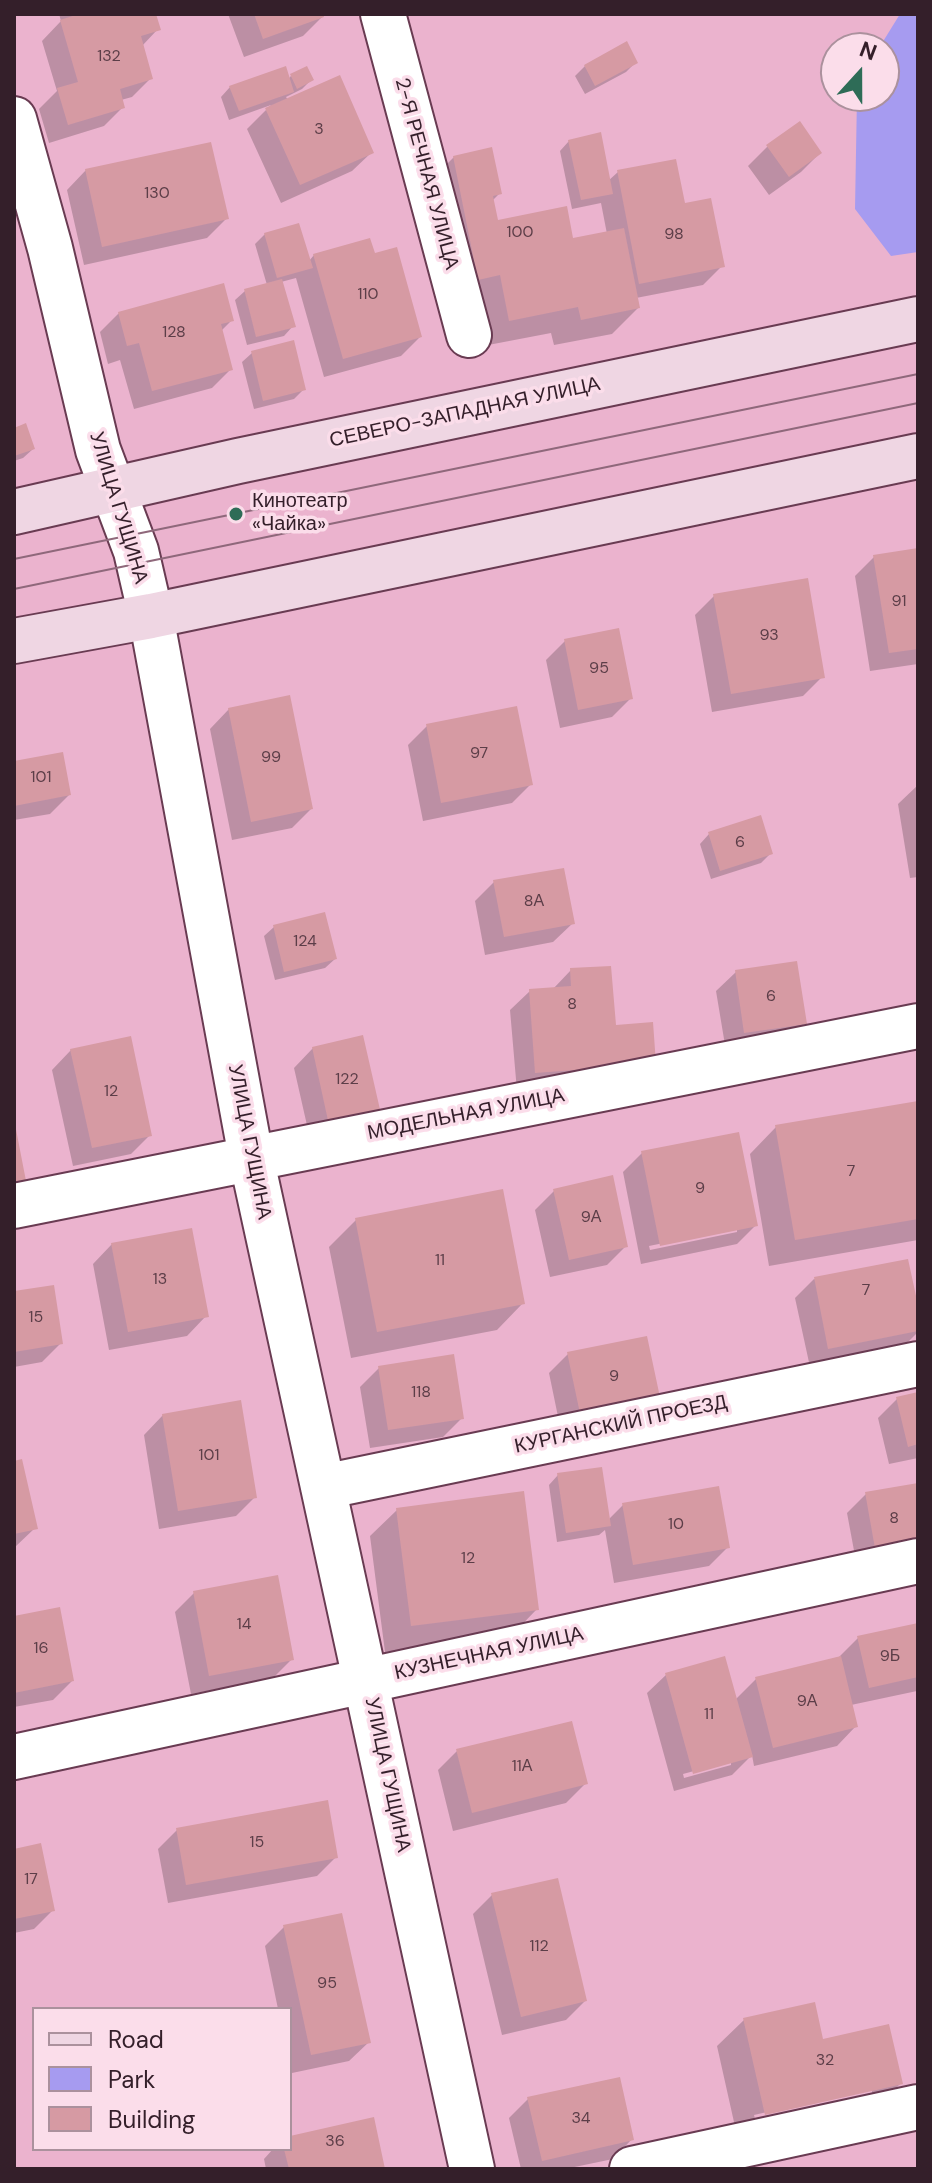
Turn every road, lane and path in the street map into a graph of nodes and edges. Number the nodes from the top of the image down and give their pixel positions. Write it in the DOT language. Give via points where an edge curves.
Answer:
graph roads {
  1 [pos="383,14"];
  2 [pos="14,119"];
  3 [pos="918,319"];
  4 [pos="469,335"];
  5 [pos="918,456"];
  6 [pos="114,491"];
  7 [pos="14,512"];
  8 [pos="151,616"];
  9 [pos="14,641"];
  10 [pos="918,1026"];
  11 [pos="251,1157"];
  12 [pos="14,1206"];
  13 [pos="918,1364"];
  14 [pos="323,1487"];
  15 [pos="918,1561"];
  16 [pos="367,1680"];
  17 [pos="14,1757"];
  18 [pos="918,2107"];
  19 [pos="472,2169"];
  20 [pos="632,2169"];
  1 -- 4 [label="street, 2-Я РЕЧНАЯ УЛИЦА"];
  2 -- 6 [label="street, УЛИЦА ГУЩИНА" via="98,450"];
  3 -- 6 [label="main road, СЕВЕРО-ЗАПАДНАЯ УЛИЦА"];
  5 -- 8 [label="main road"];
  6 -- 7 [label="main road, СЕВЕРО-ЗАПАДНАЯ УЛИЦА"];
  6 -- 8 [label="street, УЛИЦА ГУЩИНА" via="136,551"];
  8 -- 9 [label="main road"];
  8 -- 11 [label="street, УЛИЦА ГУЩИНА"];
  10 -- 11 [label="street, МОДЕЛЬНАЯ УЛИЦА"];
  11 -- 12 [label="street, МОДЕЛЬНАЯ УЛИЦА"];
  11 -- 14 [label="street, УЛИЦА ГУЩИНА"];
  13 -- 14 [label="street, КУРГАНСКИЙ ПРОЕЗД"];
  14 -- 16 [label="street, УЛИЦА ГУЩИНА"];
  15 -- 16 [label="street, КУЗНЕЧНАЯ УЛИЦА"];
  16 -- 17 [label="street, КУЗНЕЧНАЯ УЛИЦА"];
  16 -- 19 [label="street, УЛИЦА ГУЩИНА"];
  18 -- 20 [label="street"];
}
